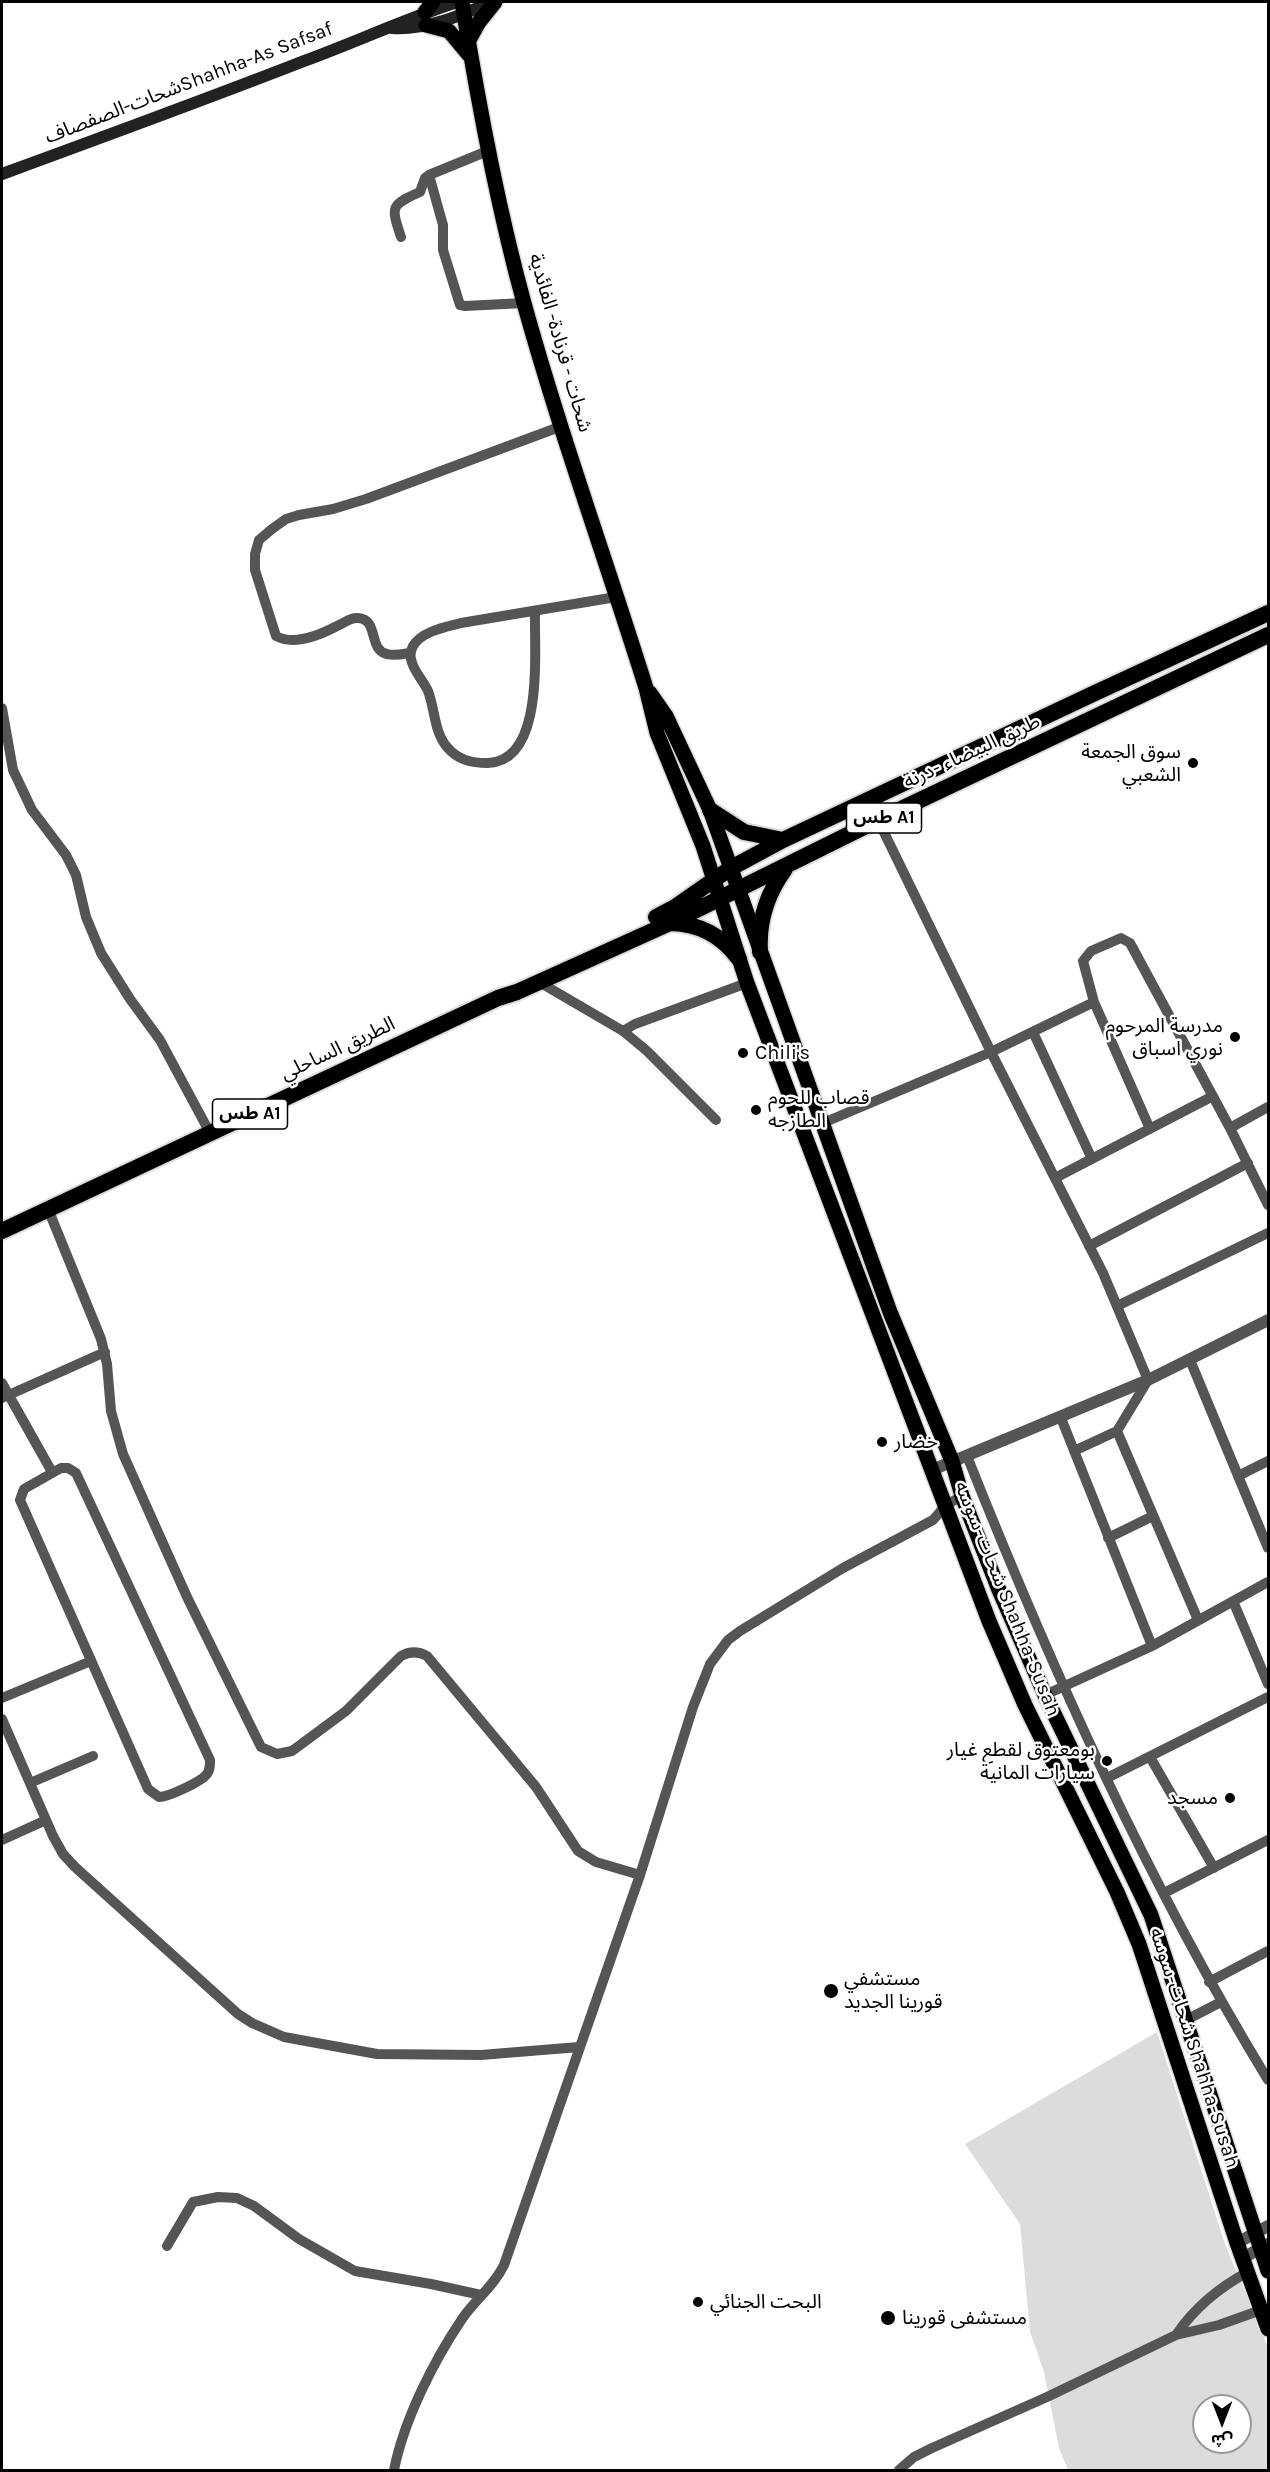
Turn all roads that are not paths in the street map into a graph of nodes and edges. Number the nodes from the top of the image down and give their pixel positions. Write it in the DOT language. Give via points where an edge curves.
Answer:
graph roads {
  1 [pos="493,2"];
  2 [pos="461,6"];
  3 [pos="428,13"];
  4 [pos="469,50"];
  5 [pos="490,150"];
  6 [pos="2,174"];
  7 [pos="429,175"];
  8 [pos="401,237"];
  9 [pos="524,303"];
  10 [pos="562,426"];
  11 [pos="616,597"];
  12 [pos="535,612"];
  13 [pos="1269,614"];
  14 [pos="1269,635"];
  15 [pos="410,653"];
  16 [pos="646,688"];
  17 [pos="2,708"];
  18 [pos="710,810"];
  19 [pos="878,820"];
  20 [pos="783,840"];
  21 [pos="786,867"];
  22 [pos="731,868"];
  23 [pos="714,880"];
  24 [pos="739,890"];
  25 [pos="721,898"];
  26 [pos="670,923"];
  27 [pos="760,952"];
  28 [pos="739,959"];
  29 [pos="538,982"];
  30 [pos="747,983"];
  31 [pos="498,998"];
  32 [pos="1094,1002"];
  33 [pos="623,1031"];
  34 [pos="1033,1032"];
  35 [pos="991,1052"];
  36 [pos="1213,1096"];
  37 [pos="1269,1107"];
  38 [pos="716,1120"];
  39 [pos="823,1123"];
  40 [pos="1230,1128"];
  41 [pos="1150,1129"];
  42 [pos="210,1133"];
  43 [pos="1092,1159"];
  44 [pos="1248,1163"];
  45 [pos="1055,1178"];
  46 [pos="1269,1205"];
  47 [pos="48,1209"];
  48 [pos="2,1231"];
  49 [pos="1269,1233"];
  50 [pos="1089,1246"];
  51 [pos="1117,1306"];
  52 [pos="1269,1320"];
  53 [pos="105,1352"];
  54 [pos="1190,1360"];
  55 [pos="1148,1380"];
  56 [pos="2,1383"];
  57 [pos="5,1396"];
  58 [pos="1061,1418"];
  59 [pos="1117,1431"];
  60 [pos="1074,1451"];
  61 [pos="967,1456"];
  62 [pos="952,1461"];
  63 [pos="1269,1461"];
  64 [pos="932,1470"];
  65 [pos="52,1472"];
  66 [pos="1238,1476"];
  67 [pos="962,1496"];
  68 [pos="946,1505"];
  69 [pos="1153,1516"];
  70 [pos="1108,1538"];
  71 [pos="1269,1548"];
  72 [pos="1269,1582"];
  73 [pos="1233,1601"];
  74 [pos="1198,1620"];
  75 [pos="1152,1646"];
  76 [pos="92,1661"];
  77 [pos="1269,1684"];
  78 [pos="1065,1687"];
  79 [pos="1045,1695"];
  80 [pos="1269,1697"];
  81 [pos="2,1698"];
  82 [pos="2,1719"];
  83 [pos="93,1756"];
  84 [pos="1150,1757"];
  85 [pos="1107,1778"];
  86 [pos="30,1784"];
  87 [pos="46,1820"];
  88 [pos="2,1840"];
  89 [pos="1269,1840"];
  90 [pos="1214,1868"];
  91 [pos="640,1875"];
  92 [pos="1164,1893"];
  93 [pos="1269,1951"];
  94 [pos="1209,1982"];
  95 [pos="1221,2002"];
  96 [pos="1186,2020"];
  97 [pos="579,2047"];
  98 [pos="1269,2080"];
  99 [pos="1262,2229"];
  100 [pos="1237,2243"];
  101 [pos="167,2246"];
  102 [pos="1265,2246"];
  103 [pos="1246,2265"];
  104 [pos="1269,2271"];
  105 [pos="481,2295"];
  106 [pos="1261,2310"];
  107 [pos="1269,2329"];
  108 [pos="1176,2335"];
  109 [pos="394,2470"];
  110 [pos="899,2470"];
  1 -- 2 [label="main road, شحات-الصفصافShahha-As Safsaf"];
  1 -- 4 [label="main road" via="479,22"];
  2 -- 3 [label="main road, شحات-الصفصافShahha-As Safsaf"];
  2 -- 4 [label="main road, شحات - قرنادة- الفائدية"];
  3 -- 4 [label="main road"];
  3 -- 6 [label="main road, شحات-الصفصافShahha-As Safsaf"];
  4 -- 5 [label="main road, شحات - قرنادة- الفائدية"];
  5 -- 7 [label="street"];
  5 -- 9 [label="main road, شحات - قرنادة- الفائدية"];
  7 -- 8 [label="street" via="420,192 394,207"];
  7 -- 9 [label="street" via="443,225 443,250 460,305"];
  9 -- 10 [label="main road, شحات - قرنادة- الفائدية"];
  10 -- 11 [label="main road, شحات - قرنادة- الفائدية"];
  10 -- 15 [label="street" via="366,498 286,519 259,540 255,570 276,636 291,640 309,637 360,618 371,625 381,651"];
  11 -- 12 [label="street"];
  11 -- 16 [label="main road, شحات - قرنادة- الفائدية"];
  12 -- 15 [label="street" via="440,628 419,639"];
  12 -- 15 [label="street" via="533,689 526,734 517,750 498,762 466,761 446,746 428,690"];
  13 -- 20 [label="highway, طريق البيضاء -درنة / طس A1"];
  14 -- 19 [label="highway, طريق البيضاء -درنة / طس A1"];
  16 -- 18 [label="main road, شحات-سوسه Shahha-Susah" via="666,716"];
  16 -- 23 [label="main road, شحات-سوسه Shahha-Susah" via="657,733"];
  17 -- 42 [label="street" via="13,770 32,810 76,875 86,917 101,953 160,1040"];
  18 -- 20 [label="highway" via="744,832"];
  18 -- 22 [label="main road, شحات-سوسه Shahha-Susah"];
  19 -- 21 [label="highway, طريق البيضاء -درنة / طس A1"];
  19 -- 35 [label="street"];
  20 -- 22 [label="highway, طريق البيضاء -درنة / طس A1"];
  21 -- 24 [label="highway, طريق البيضاء -درنة / طس A1"];
  21 -- 27 [label="highway" via="764,907"];
  22 -- 23 [label="highway, طريق البيضاء -درنة / طس A1"];
  22 -- 24 [label="main road, شحات-سوسه Shahha-Susah"];
  23 -- 25 [label="main road, شحات-سوسه Shahha-Susah"];
  23 -- 31 [label="highway, طريق البيضاء -درنة" via="675,908 534,976"];
  24 -- 25 [label="highway, طريق البيضاء -درنة / طس A1"];
  24 -- 27 [label="main road, شحات-سوسه Shahha-Susah"];
  25 -- 26 [label="highway, طريق البيضاء -درنة / طس A1"];
  25 -- 28 [label="main road, شحات-سوسه Shahha-Susah"];
  26 -- 28 [label="highway" via="710,931"];
  26 -- 29 [label="highway, طريق البيضاء -درنة / طس A1"];
  27 -- 39 [label="main road, شحات-سوسه Shahha-Susah"];
  28 -- 30 [label="main road, شحات-سوسه Shahha-Susah"];
  29 -- 31 [label="highway, طريق البيضاء -درنة / طس A1"];
  29 -- 33 [label="street"];
  30 -- 33 [label="street"];
  30 -- 64 [label="main road, شحات-سوسه Shahha-Susah"];
  31 -- 42 [label="highway, الطريق الساحلي / طس A1"];
  32 -- 34 [label="street"];
  32 -- 36 [label="street" via="1083,961 1091,951 1107,943 1126,940"];
  32 -- 41 [label="street"];
  33 -- 38 [label="street"];
  34 -- 35 [label="street"];
  34 -- 43 [label="street"];
  35 -- 39 [label="street"];
  35 -- 45 [label="street"];
  36 -- 40 [label="street"];
  36 -- 41 [label="street"];
  37 -- 40 [label="street"];
  39 -- 62 [label="main road, شحات-سوسه Shahha-Susah" via="890,1312"];
  40 -- 44 [label="street"];
  41 -- 43 [label="street"];
  42 -- 47 [label="highway, الطريق الساحلي / طس A1"];
  43 -- 45 [label="street"];
  44 -- 46 [label="street"];
  44 -- 50 [label="street"];
  45 -- 50 [label="street"];
  47 -- 48 [label="highway, الطريق الساحلي / طس A1"];
  47 -- 53 [label="street"];
  49 -- 51 [label="street"];
  50 -- 51 [label="street"];
  51 -- 55 [label="street"];
  52 -- 54 [label="street"];
  53 -- 57 [label="street"];
  53 -- 91 [label="street" via="111,1411 123,1454 187,1597 261,1747 277,1754 292,1751 346,1711 401,1656 418,1653 426,1656 536,1787 573,1845 590,1859"];
  54 -- 55 [label="street"];
  54 -- 66 [label="street"];
  55 -- 58 [label="street"];
  55 -- 59 [label="street"];
  56 -- 57 [label="street"];
  57 -- 65 [label="street"];
  58 -- 60 [label="street"];
  58 -- 61 [label="street"];
  59 -- 60 [label="street"];
  59 -- 69 [label="street"];
  60 -- 70 [label="street"];
  61 -- 62 [label="street"];
  61 -- 78 [label="street"];
  62 -- 64 [label="street"];
  62 -- 67 [label="main road, شحات-سوسه Shahha-Susah"];
  63 -- 66 [label="street"];
  64 -- 68 [label="main road, شحات-سوسه Shahha-Susah"];
  65 -- 76 [label="street" via="24,1489 20,1500"];
  65 -- 76 [label="street" via="64,1467 76,1473 208,1756 210,1769 206,1776 168,1796 150,1792"];
  66 -- 71 [label="street"];
  67 -- 68 [label="street"];
  67 -- 79 [label="main road, شحات-سوسه Shahha-Susah"];
  68 -- 91 [label="street" via="933,1520 843,1568 740,1631 718,1651 693,1707"];
  68 -- 100 [label="main road, شحات-سوسه Shahha-Susah" via="1004,1660 1139,1944"];
  69 -- 70 [label="street"];
  69 -- 74 [label="street"];
  70 -- 75 [label="street"];
  72 -- 73 [label="street"];
  73 -- 74 [label="street"];
  73 -- 77 [label="street"];
  74 -- 75 [label="street"];
  75 -- 78 [label="street"];
  76 -- 81 [label="street"];
  78 -- 79 [label="street"];
  78 -- 85 [label="street"];
  79 -- 96 [label="main road, شحات-سوسه Shahha-Susah" via="1141,1893"];
  80 -- 84 [label="street"];
  82 -- 86 [label="street"];
  83 -- 86 [label="street"];
  84 -- 85 [label="street"];
  84 -- 90 [label="street"];
  85 -- 92 [label="street"];
  86 -- 87 [label="street"];
  87 -- 88 [label="street"];
  87 -- 97 [label="street" via="75,1867 238,2014 269,2031 377,2054 481,2055"];
  89 -- 90 [label="street"];
  90 -- 92 [label="street"];
  91 -- 97 [label="street"];
  92 -- 94 [label="street"];
  93 -- 94 [label="street"];
  94 -- 95 [label="street"];
  95 -- 96 [label="street"];
  95 -- 98 [label="street"];
  96 -- 99 [label="main road, شحات-سوسه Shahha-Susah"];
  97 -- 105 [label="street" via="504,2265 499,2277"];
  99 -- 100 [label="street"];
  99 -- 102 [label="main road, شحات-سوسه Shahha-Susah"];
  100 -- 103 [label="main road, شحات-سوسه Shahha-Susah"];
  101 -- 105 [label="street" via="193,2202 237,2198 355,2271"];
  102 -- 103 [label="street"];
  102 -- 104 [label="main road, شحات-سوسه Shahha-Susah"];
  103 -- 106 [label="main road, شحات-سوسه Shahha-Susah"];
  103 -- 108 [label="street" via="1200,2304"];
  105 -- 109 [label="street" via="461,2322 414,2406"];
  106 -- 107 [label="main road, شحات-سوسه Shahha-Susah"];
  106 -- 108 [label="street"];
  108 -- 110 [label="street" via="932,2448"];
}
